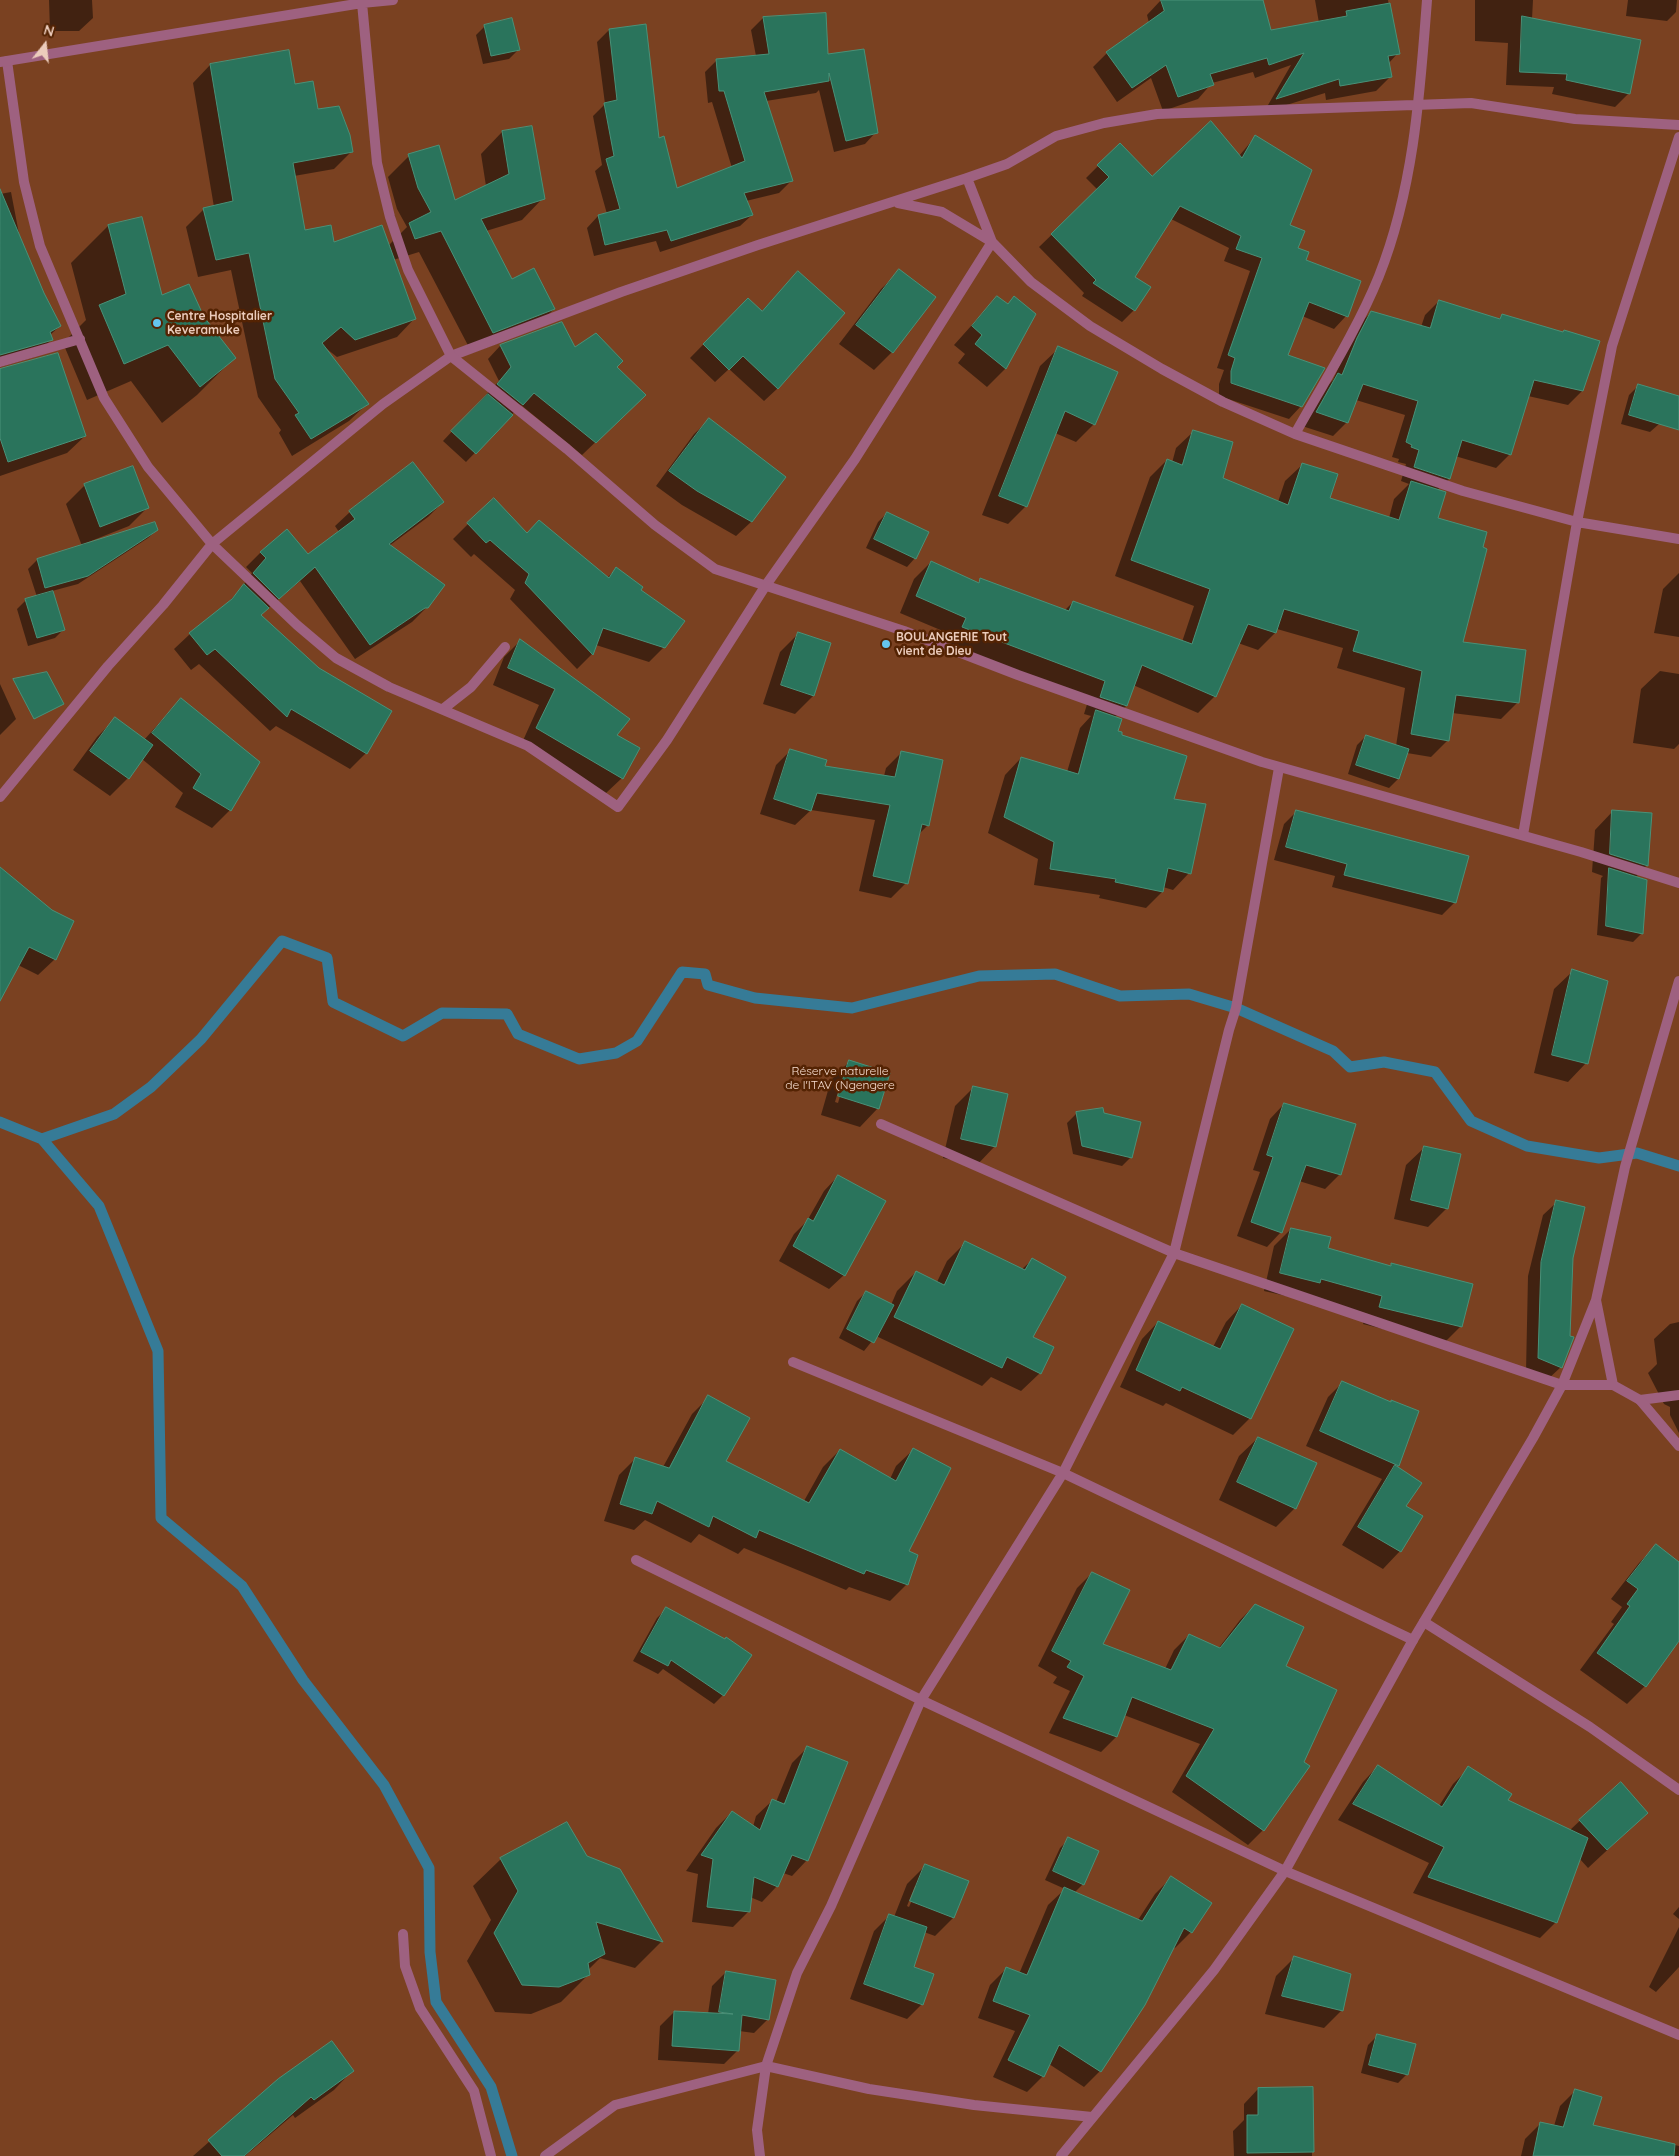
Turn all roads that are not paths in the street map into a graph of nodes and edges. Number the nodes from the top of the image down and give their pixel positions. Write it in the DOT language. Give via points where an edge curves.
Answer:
graph roads {
  1 [pos="393,0"];
  2 [pos="1427,0"];
  3 [pos="363,2"];
  4 [pos="3,62"];
  5 [pos="1419,103"];
  6 [pos="1679,125"];
  7 [pos="1679,137"];
  8 [pos="967,178"];
  9 [pos="896,202"];
  10 [pos="992,242"];
  11 [pos="80,339"];
  12 [pos="451,356"];
  13 [pos="0,362"];
  14 [pos="1295,434"];
  15 [pos="1577,522"];
  16 [pos="1679,539"];
  17 [pos="212,544"];
  18 [pos="766,585"];
  19 [pos="505,648"];
  20 [pos="443,709"];
  21 [pos="1278,768"];
  22 [pos="0,797"];
  23 [pos="1522,835"];
  24 [pos="1679,883"];
  25 [pos="1679,981"];
  26 [pos="881,1124"];
  27 [pos="1174,1253"];
  28 [pos="1596,1300"];
  29 [pos="793,1362"];
  30 [pos="1562,1385"];
  31 [pos="1612,1385"];
  32 [pos="1679,1395"];
  33 [pos="1640,1400"];
  34 [pos="1679,1446"];
  35 [pos="1063,1473"];
  36 [pos="636,1560"];
  37 [pos="1424,1622"];
  38 [pos="1413,1640"];
  39 [pos="921,1700"];
  40 [pos="1679,1790"];
  41 [pos="1285,1870"];
  42 [pos="403,1934"];
  43 [pos="1679,2035"];
  44 [pos="766,2066"];
  45 [pos="1092,2117"];
  46 [pos="491,2156"];
  47 [pos="546,2156"];
  48 [pos="760,2156"];
  49 [pos="1061,2156"];
  1 -- 3 [label="street"];
  2 -- 5 [label="street"];
  3 -- 4 [label="street"];
  3 -- 12 [label="street" via="377,163 388,208 408,270"];
  4 -- 11 [label="street" via="24,182 40,246"];
  5 -- 6 [label="street" via="1471,103 1575,119"];
  5 -- 8 [label="street" via="1157,114 1056,136 1006,164"];
  5 -- 14 [label="street" via="1408,177 1379,276"];
  7 -- 15 [label="street" via="1612,346"];
  8 -- 9 [label="street"];
  8 -- 10 [label="street"];
  9 -- 10 [label="street" via="942,212"];
  9 -- 12 [label="street" via="620,292"];
  10 -- 14 [label="street" via="1031,282 1090,326 1162,370"];
  10 -- 18 [label="street" via="855,459"];
  11 -- 13 [label="street"];
  11 -- 17 [label="street" via="104,398 148,467"];
  12 -- 17 [label="street" via="383,404"];
  12 -- 18 [label="street" via="655,525 708,564"];
  14 -- 15 [label="street" via="1463,491"];
  15 -- 16 [label="street"];
  15 -- 23 [label="street"];
  17 -- 20 [label="street" via="336,658 389,687"];
  17 -- 22 [label="street"];
  18 -- 20 [label="street" via="667,740 618,807 528,746"];
  18 -- 21 [label="street" via="904,631"];
  19 -- 20 [label="street" via="471,687"];
  21 -- 23 [label="street"];
  21 -- 27 [label="street" via="1236,1008"];
  23 -- 24 [label="street"];
  25 -- 28 [label="street" via="1625,1167"];
  26 -- 27 [label="street"];
  27 -- 30 [label="street"];
  27 -- 35 [label="street"];
  28 -- 30 [label="street"];
  28 -- 31 [label="street"];
  29 -- 35 [label="street"];
  30 -- 31 [label="street"];
  30 -- 37 [label="street"];
  31 -- 33 [label="street"];
  32 -- 33 [label="street"];
  33 -- 34 [label="street"];
  35 -- 38 [label="street"];
  35 -- 39 [label="street"];
  36 -- 39 [label="street"];
  37 -- 38 [label="street"];
  37 -- 40 [label="street" via="1590,1726"];
  38 -- 41 [label="street"];
  39 -- 41 [label="street"];
  39 -- 44 [label="street" via="831,1906 797,1974"];
  41 -- 43 [label="street"];
  41 -- 45 [label="street" via="1214,1970"];
  42 -- 46 [label="street" via="404,1966 420,2008 474,2091"];
  44 -- 45 [label="street" via="888,2092"];
  44 -- 47 [label="street" via="615,2105"];
  44 -- 48 [label="street" via="756,2130"];
  45 -- 49 [label="street"];
}
